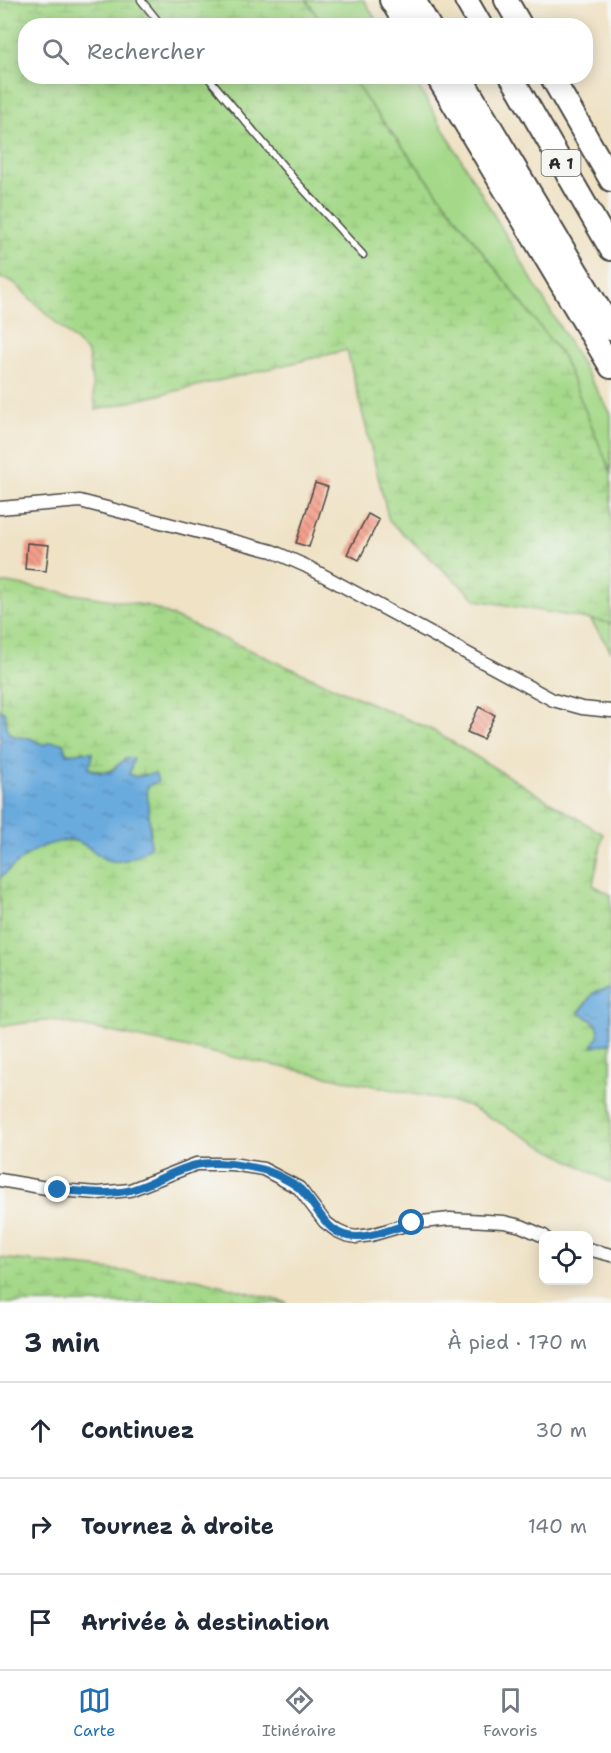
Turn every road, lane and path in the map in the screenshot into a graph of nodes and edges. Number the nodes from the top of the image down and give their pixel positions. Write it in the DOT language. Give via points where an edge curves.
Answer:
graph roads {
  1 [pos="141,0"];
  2 [pos="391,0"];
  3 [pos="414,0"];
  4 [pos="466,0"];
  5 [pos="506,0"];
  6 [pos="156,18"];
  7 [pos="402,18"];
  8 [pos="424,18"];
  9 [pos="476,18"];
  10 [pos="516,18"];
  11 [pos="214,84"];
  12 [pos="442,84"];
  13 [pos="465,84"];
  14 [pos="516,84"];
  15 [pos="556,84"];
  16 [pos="611,180"];
  17 [pos="611,249"];
  18 [pos="363,255"];
  19 [pos="611,329"];
  20 [pos="611,367"];
  21 [pos="0,507"];
  22 [pos="611,711"];
  23 [pos="0,1180"];
  24 [pos="539,1234"];
  25 [pos="593,1250"];
  26 [pos="611,1255"];
  1 -- 6 [label="lane"];
  2 -- 7 [label="highway"];
  3 -- 8 [label="highway"];
  4 -- 9 [label="highway"];
  5 -- 10 [label="highway"];
  11 -- 18 [label="lane"];
  12 -- 20 [label="highway"];
  13 -- 19 [label="highway"];
  14 -- 17 [label="highway, A 1"];
  15 -- 16 [label="highway, A 1"];
  21 -- 22 [label="street" via="80,501 272,551 553,700"];
  23 -- 24 [label="street" via="98,1193 130,1190 196,1164 232,1164 263,1169 299,1188 325,1222 346,1235 371,1235 412,1223 450,1219 504,1222"];
  25 -- 26 [label="street"];
}
